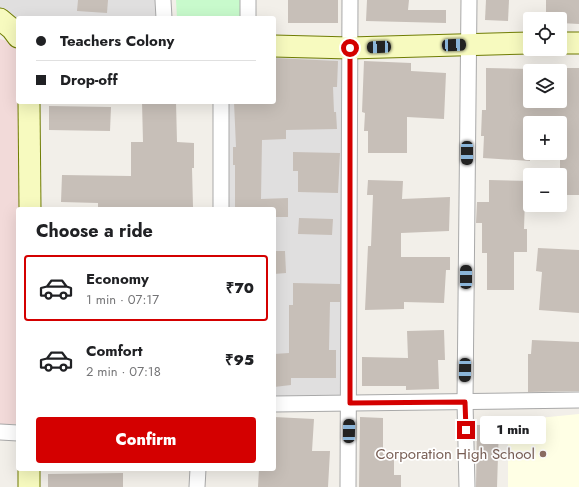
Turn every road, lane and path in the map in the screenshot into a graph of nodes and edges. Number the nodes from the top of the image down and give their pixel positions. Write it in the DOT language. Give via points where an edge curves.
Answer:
graph roads {
  1 [pos="163,0"];
  2 [pos="248,0"];
  3 [pos="350,0"];
  4 [pos="469,0"];
  5 [pos="164,16"];
  6 [pos="248,16"];
  7 [pos="0,19"];
  8 [pos="16,34"];
  9 [pos="567,43"];
  10 [pos="579,43"];
  11 [pos="523,44"];
  12 [pos="468,45"];
  13 [pos="276,46"];
  14 [pos="350,48"];
  15 [pos="29,104"];
  16 [pos="221,104"];
  17 [pos="30,207"];
  18 [pos="221,207"];
  19 [pos="579,400"];
  20 [pos="465,402"];
  21 [pos="350,403"];
  22 [pos="276,404"];
  23 [pos="0,432"];
  24 [pos="16,432"];
  25 [pos="29,471"];
  26 [pos="198,471"];
  27 [pos="29,487"];
  28 [pos="197,487"];
  29 [pos="348,487"];
  30 [pos="467,487"];
  1 -- 5 [label="street"];
  2 -- 6 [label="street"];
  3 -- 14 [label="street"];
  4 -- 12 [label="street"];
  7 -- 8 [label="street"];
  9 -- 10 [label="street"];
  11 -- 12 [label="street"];
  12 -- 14 [label="street"];
  12 -- 20 [label="street"];
  13 -- 14 [label="street"];
  14 -- 21 [label="street"];
  15 -- 17 [label="street"];
  16 -- 18 [label="street"];
  19 -- 20 [label="street"];
  20 -- 21 [label="street"];
  20 -- 30 [label="street"];
  21 -- 22 [label="street"];
  21 -- 29 [label="street"];
  23 -- 24 [label="street"];
  25 -- 27 [label="street"];
  26 -- 28 [label="street"];
}
